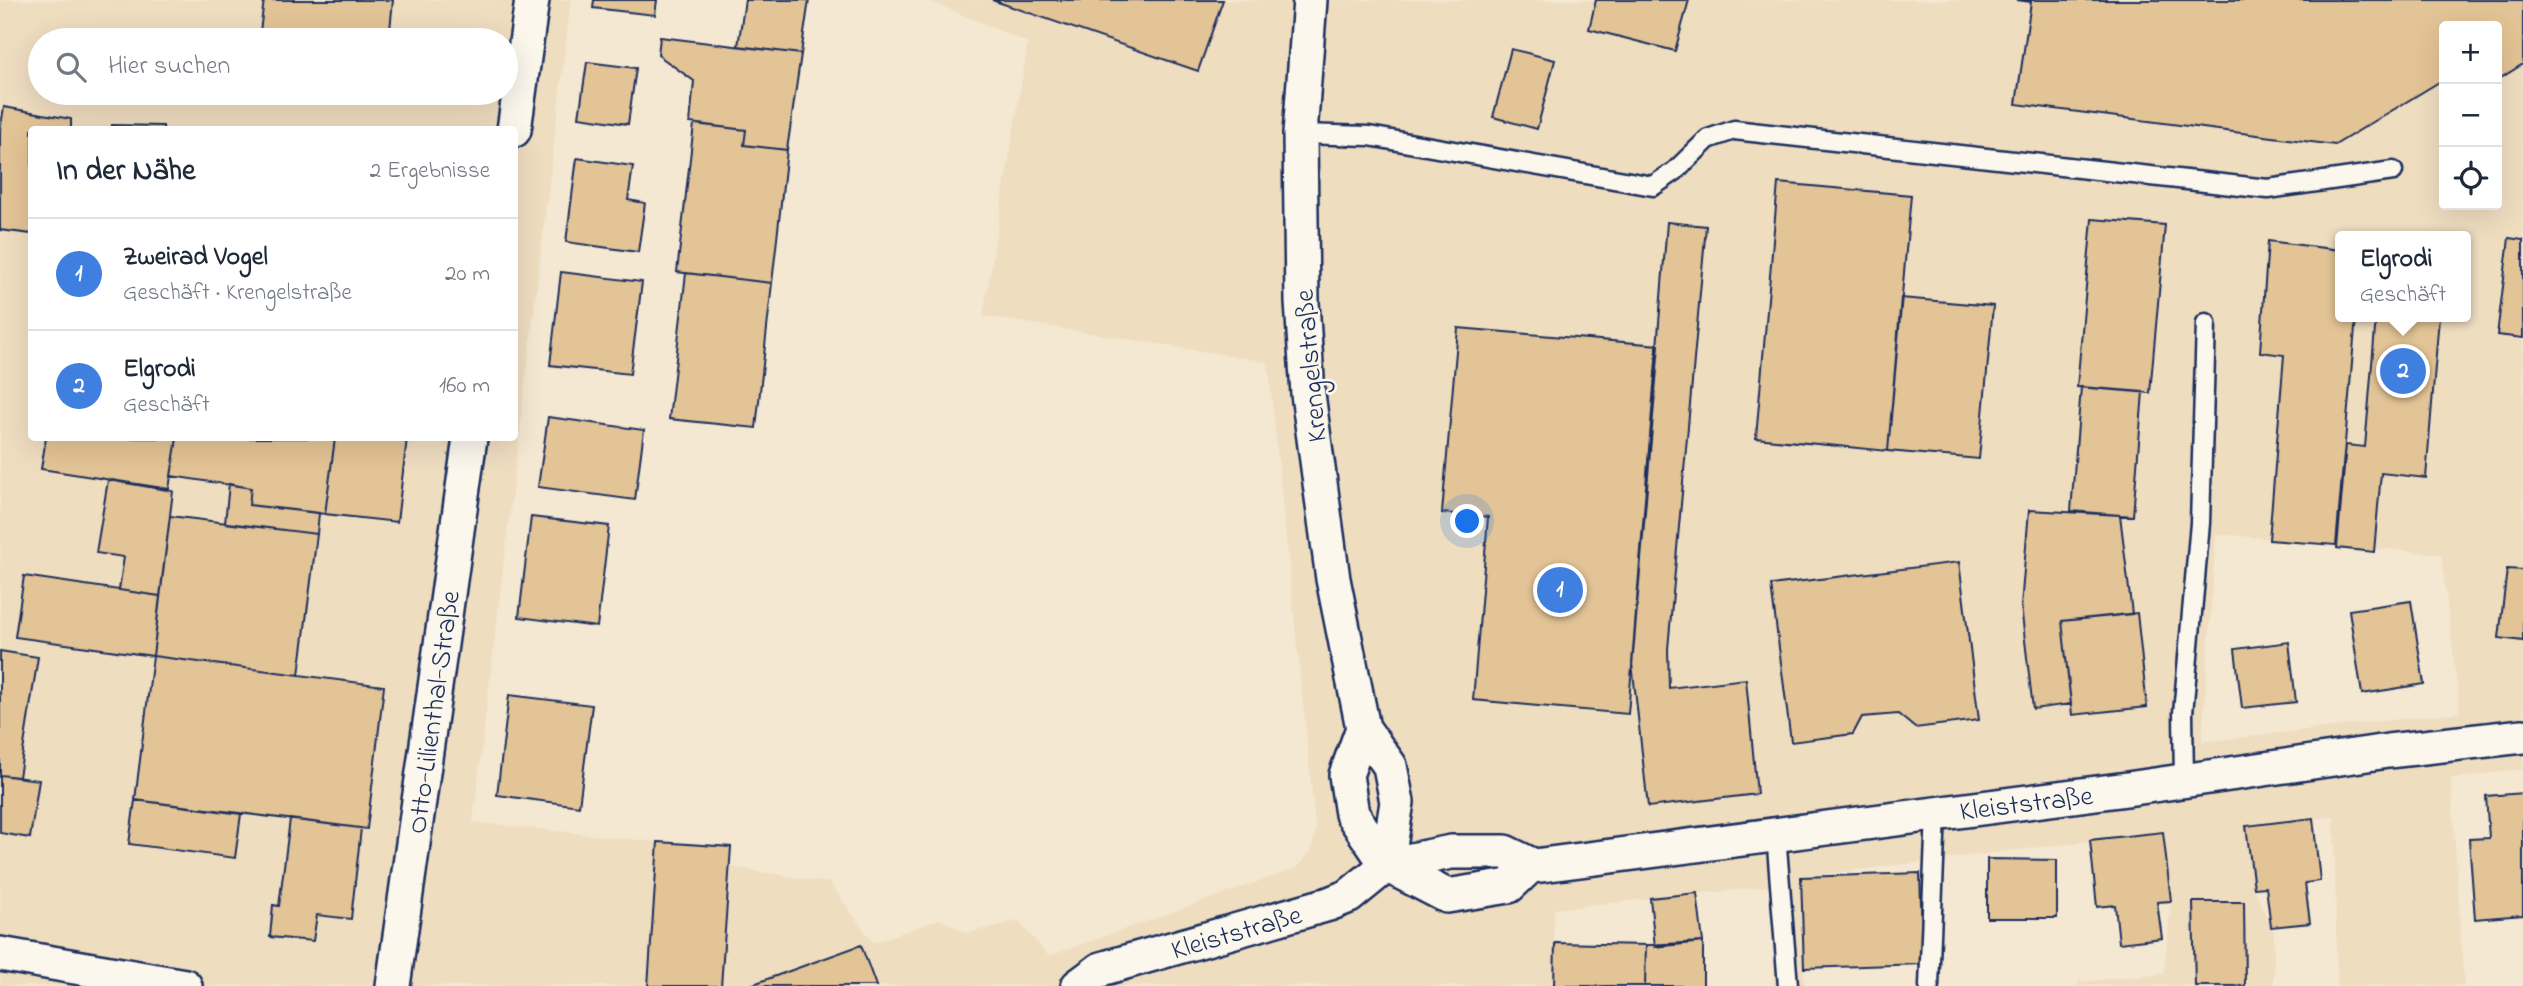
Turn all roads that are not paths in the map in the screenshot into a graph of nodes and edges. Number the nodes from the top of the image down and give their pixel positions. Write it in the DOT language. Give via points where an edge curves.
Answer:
graph roads {
  1 [pos="533,0"];
  2 [pos="1310,0"];
  3 [pos="518,103"];
  4 [pos="518,105"];
  5 [pos="515,126"];
  6 [pos="1300,134"];
  7 [pos="2392,171"];
  8 [pos="2206,323"];
  9 [pos="470,441"];
  10 [pos="1363,727"];
  11 [pos="2523,736"];
  12 [pos="2184,781"];
  13 [pos="1936,813"];
  14 [pos="1776,834"];
  15 [pos="1387,865"];
  16 [pos="0,954"];
  17 [pos="185,986"];
  18 [pos="393,986"];
  19 [pos="1078,986"];
  20 [pos="1788,986"];
  21 [pos="1929,986"];
  1 -- 3 [label="street"];
  2 -- 6 [label="street, Krengelstraße"];
  4 -- 5 [label="street"];
  6 -- 7 [label="lane" via="1369,136 1653,186 1708,139 1734,130 2279,190"];
  6 -- 10 [label="street, Krengelstraße" via="1308,394 1333,579"];
  8 -- 12 [label="lane" via="2200,523 2183,713"];
  9 -- 18 [label="street, Otto-Lilienthal-Straße"];
  10 -- 15 [label="street, Krengelstraße" via="1390,766 1397,802"];
  10 -- 15 [label="street" via="1346,775 1352,814"];
  11 -- 12 [label="street, Kleiststraße"];
  12 -- 13 [label="street, Kleiststraße"];
  13 -- 14 [label="street, Kleiststraße"];
  13 -- 21 [label="lane"];
  14 -- 15 [label="street, Kleiststraße" via="1529,867 1508,886 1447,896"];
  14 -- 20 [label="lane"];
  15 -- 19 [label="street, Kleiststraße" via="1349,896 1329,904 1101,969"];
  16 -- 17 [label="street"];
}
